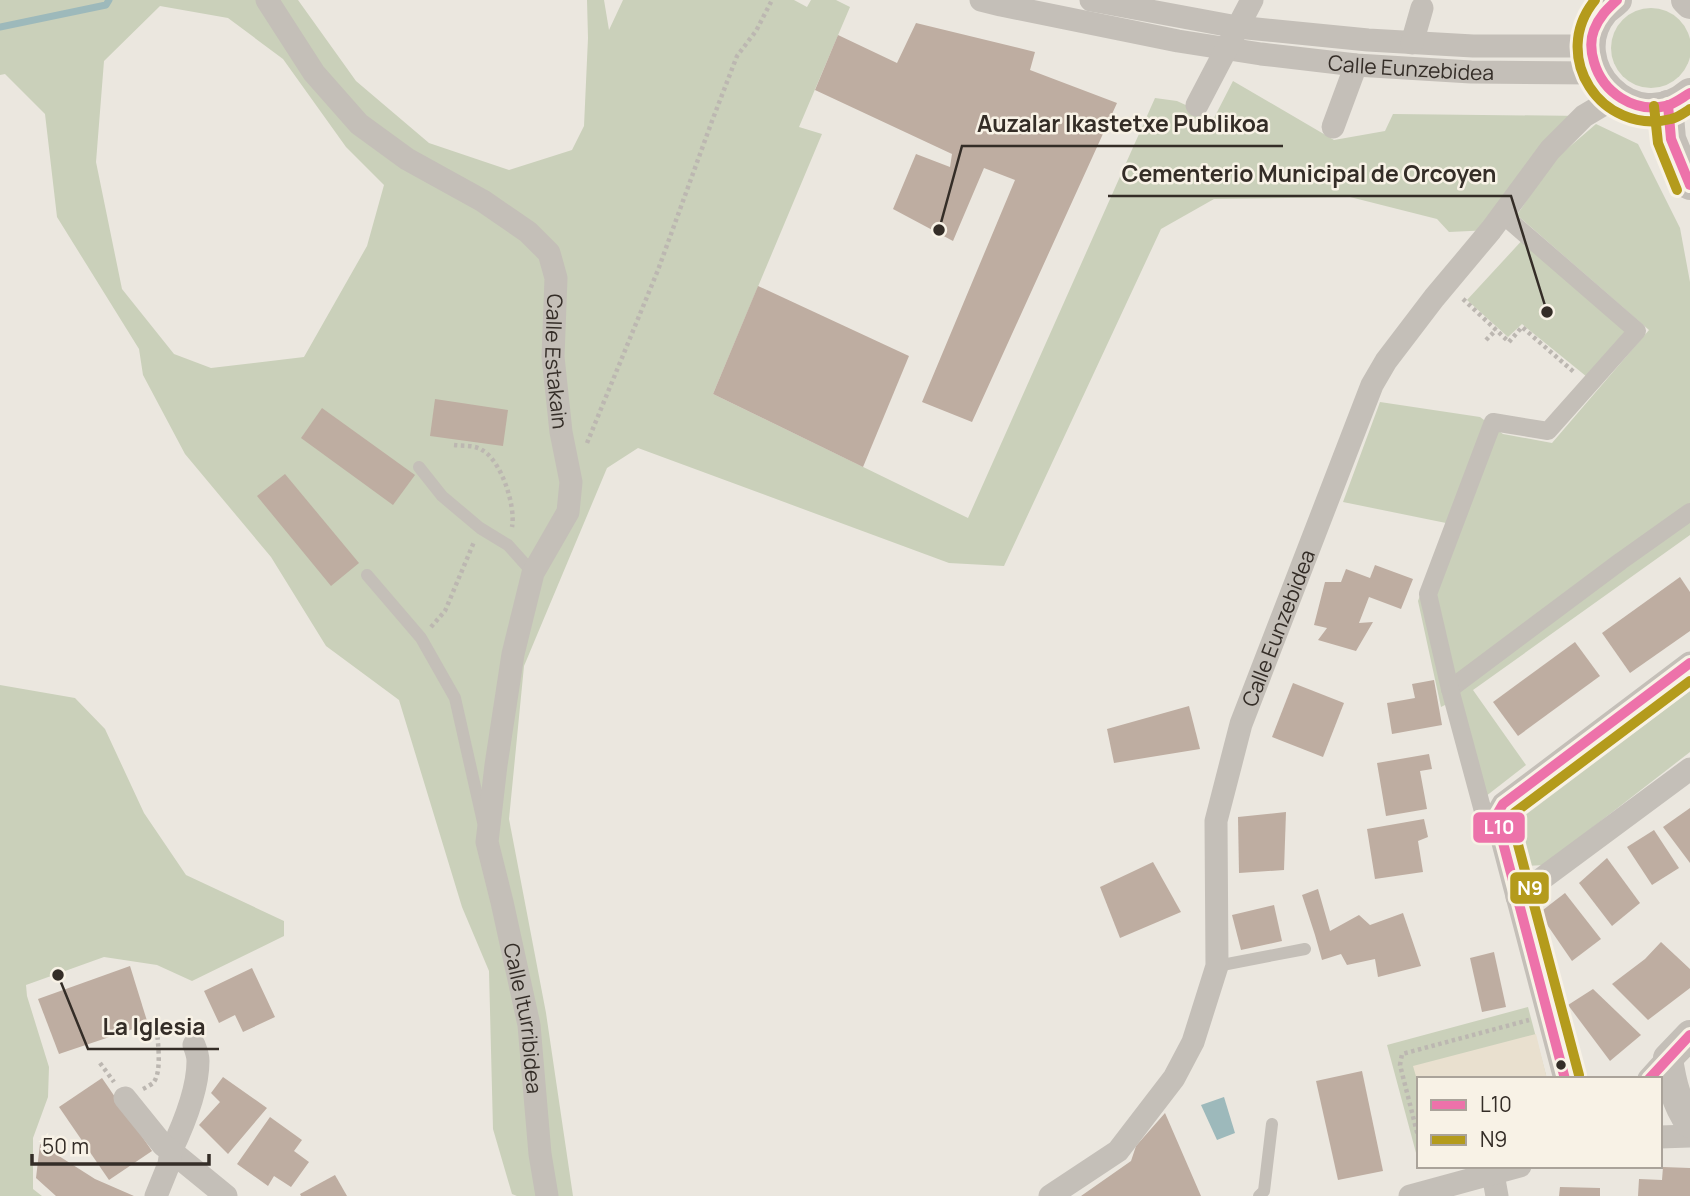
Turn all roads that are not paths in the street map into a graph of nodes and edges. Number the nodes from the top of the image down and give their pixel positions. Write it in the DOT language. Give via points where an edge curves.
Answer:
graph roads {
  1 [pos="267,0"];
  2 [pos="981,0"];
  3 [pos="1091,0"];
  4 [pos="1252,0"];
  5 [pos="1616,0"];
  6 [pos="1686,0"];
  7 [pos="1690,4"];
  8 [pos="1422,8"];
  9 [pos="1237,27"];
  10 [pos="1412,43"];
  11 [pos="1226,50"];
  12 [pos="1594,60"];
  13 [pos="1356,65"];
  14 [pos="1616,97"];
  15 [pos="1679,99"];
  16 [pos="1197,105"];
  17 [pos="1333,127"];
  18 [pos="1690,185"];
  19 [pos="1502,214"];
  20 [pos="419,467"];
  21 [pos="1690,512"];
  22 [pos="533,573"];
  23 [pos="367,575"];
  24 [pos="1690,663"];
  25 [pos="1450,689"];
  26 [pos="1690,769"];
  27 [pos="1496,816"];
  28 [pos="487,842"];
  29 [pos="1517,897"];
  30 [pos="1306,949"];
  31 [pos="1217,966"];
  32 [pos="1690,1035"];
  33 [pos="194,1045"];
  34 [pos="1659,1068"];
  35 [pos="1564,1077"];
  36 [pos="125,1098"];
  37 [pos="1690,1123"];
  38 [pos="1272,1124"];
  39 [pos="1690,1136"];
  40 [pos="1662,1137"];
  41 [pos="171,1151"];
  42 [pos="1517,1168"];
  43 [pos="1495,1185"];
  44 [pos="156,1196"];
  45 [pos="226,1196"];
  46 [pos="547,1196"];
  47 [pos="1050,1196"];
  48 [pos="1259,1196"];
  49 [pos="1410,1196"];
  1 -- 22 [label="street, Calle Estakain" via="314,73 359,124 407,159 483,201 528,232 549,254 556,278 554,369 571,482 568,512"];
  2 -- 11 [label="street, Calle Eunzebidea"];
  3 -- 9 [label="street, Calle Eunzebidea"];
  4 -- 9 [label="street"];
  5 -- 12 [label="street" via="1595,28"];
  6 -- 7 [label="street"];
  8 -- 10 [label="street"];
  9 -- 10 [label="street, Calle Eunzebidea"];
  9 -- 11 [label="street"];
  10 -- 12 [label="street, Calle Eunzebidea"];
  11 -- 13 [label="street, Calle Eunzebidea"];
  11 -- 16 [label="street"];
  12 -- 13 [label="street, Calle Eunzebidea" via="1471,72"];
  12 -- 14 [label="street"];
  13 -- 17 [label="street"];
  14 -- 15 [label="street" via="1650,108"];
  14 -- 19 [label="street, Calle Eunzebidea" via="1584,116 1550,150"];
  15 -- 18 [label="street" via="1671,139"];
  19 -- 25 [label="street" via="1637,331 1548,431 1493,422 1428,594"];
  19 -- 31 [label="street, Calle Eunzebidea" via="1372,385 1241,724 1216,821"];
  20 -- 22 [label="lane" via="442,496 508,545"];
  21 -- 25 [label="street"];
  22 -- 28 [label="street, Calle Estakain" via="513,654"];
  23 -- 28 [label="lane" via="421,638 455,698"];
  24 -- 27 [label="street" via="1503,804"];
  25 -- 27 [label="street" via="1484,815"];
  26 -- 29 [label="street"];
  27 -- 29 [label="street"];
  28 -- 46 [label="street, Calle Iturribidea" via="529,1025"];
  29 -- 35 [label="street"];
  30 -- 31 [label="lane"];
  31 -- 47 [label="street, Calle Eunzebidea" via="1192,1042 1174,1078 1118,1150"];
  32 -- 34 [label="street"];
  33 -- 41 [label="street" via="197,1072"];
  34 -- 37 [label="street" via="1671,1078"];
  36 -- 41 [label="street"];
  38 -- 48 [label="lane" via="1264,1191"];
  39 -- 40 [label="street"];
  41 -- 44 [label="street"];
  41 -- 45 [label="street"];
  42 -- 43 [label="street"];
  43 -- 49 [label="street" via="1431,1189"];
}
